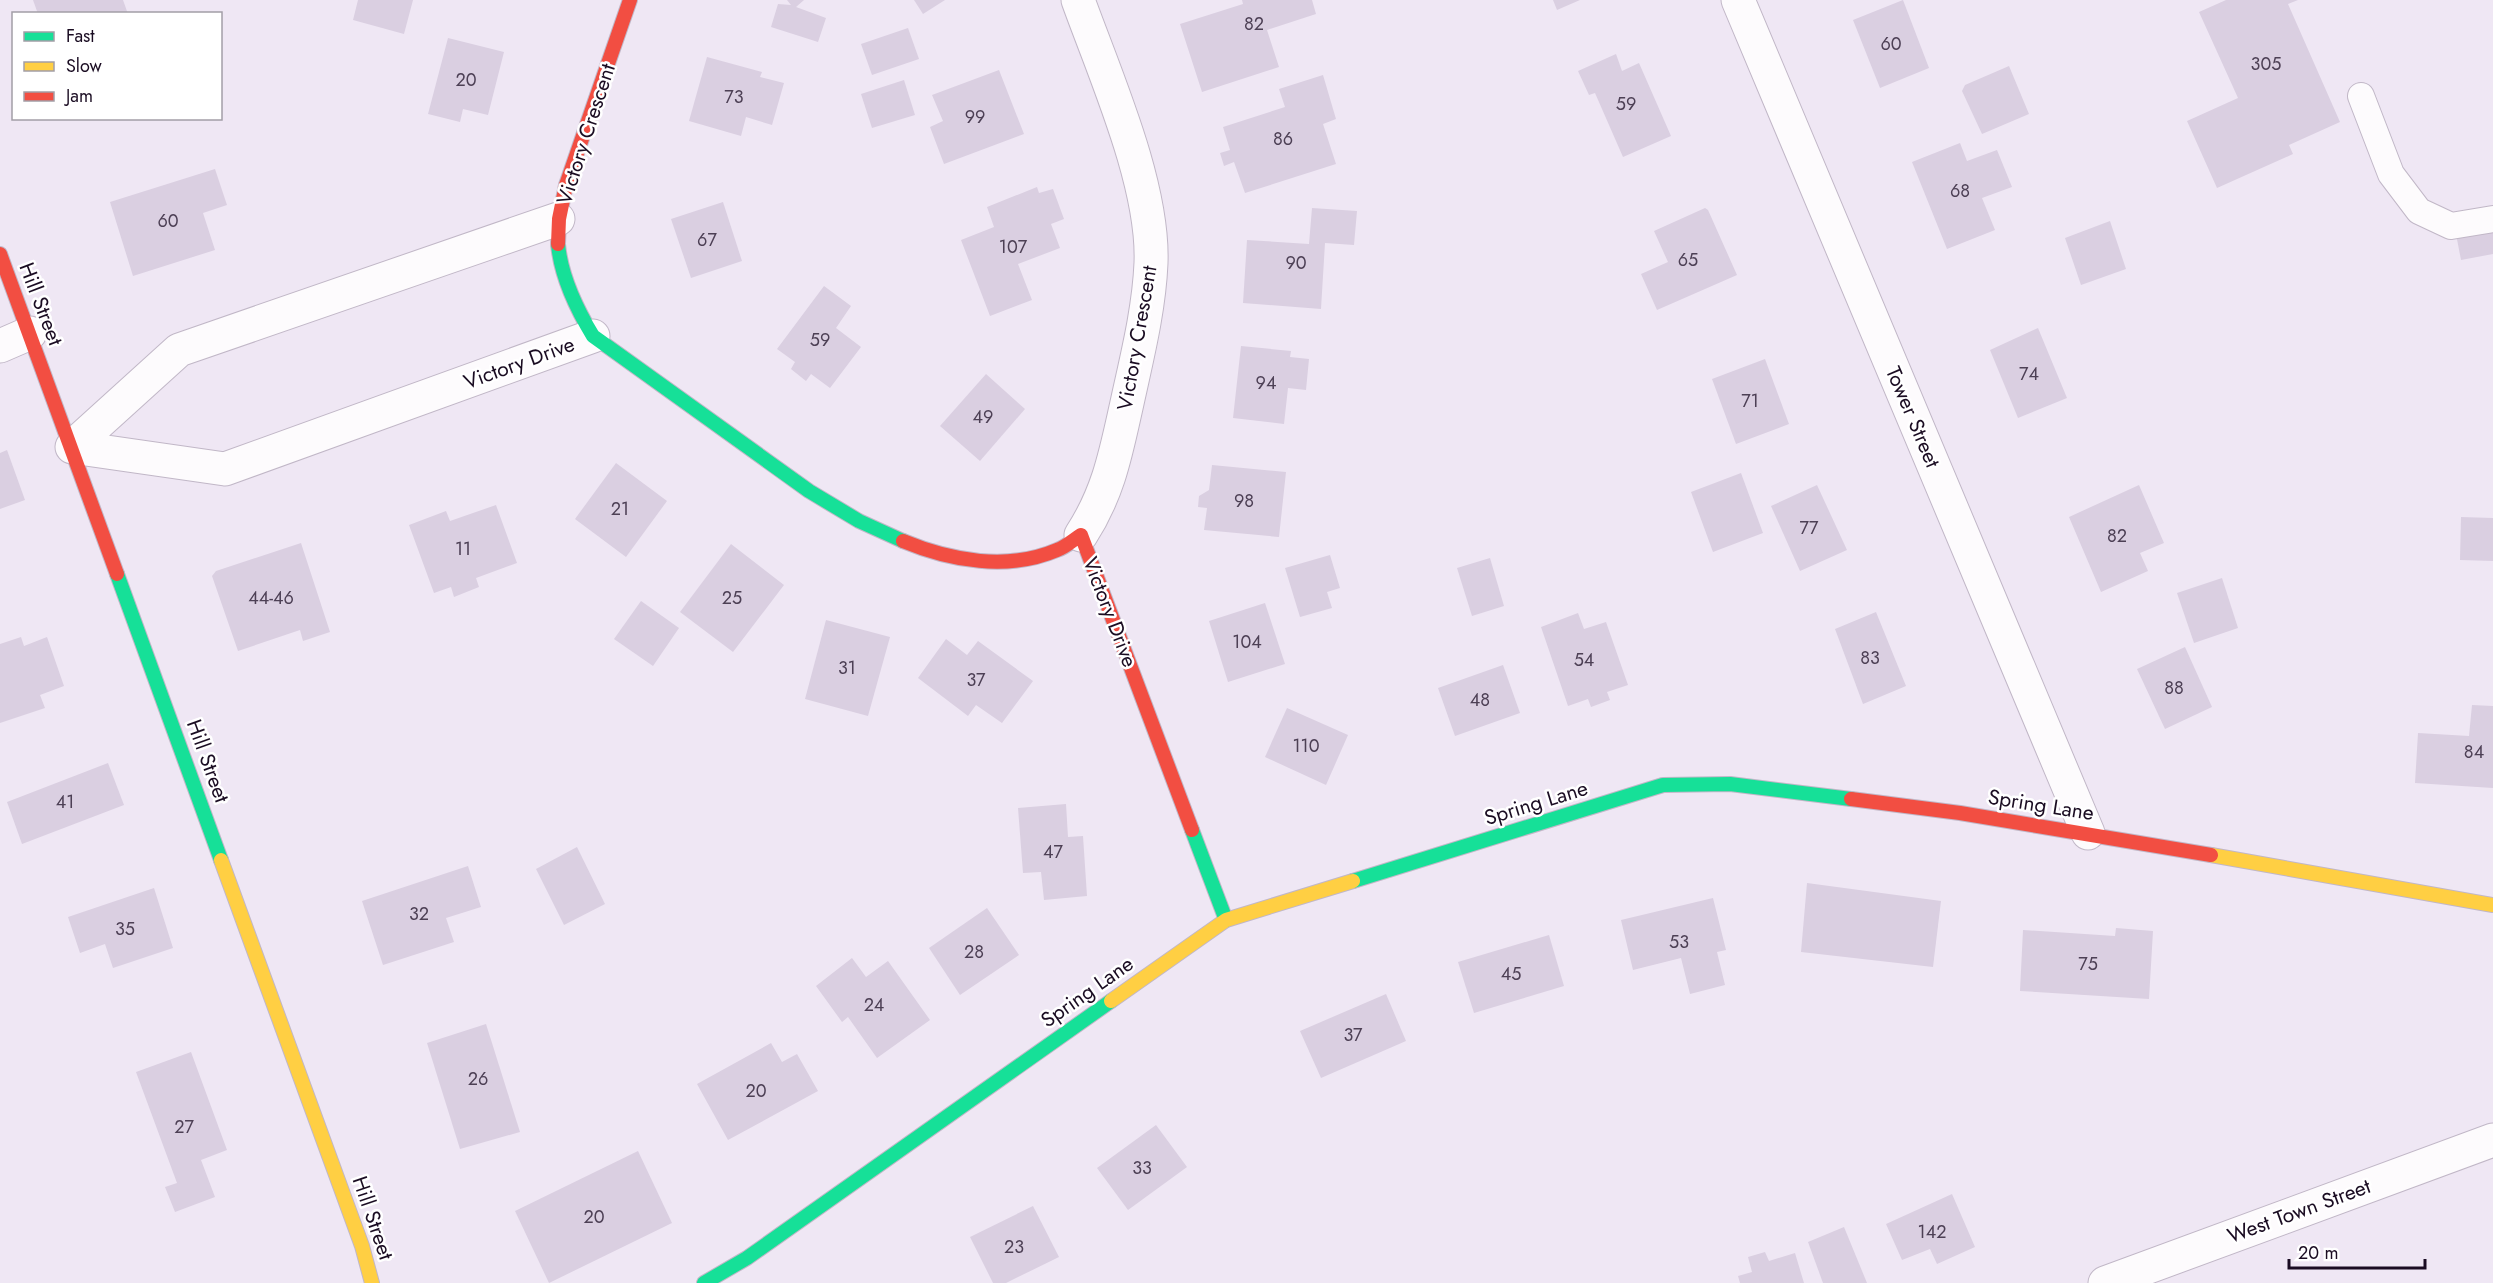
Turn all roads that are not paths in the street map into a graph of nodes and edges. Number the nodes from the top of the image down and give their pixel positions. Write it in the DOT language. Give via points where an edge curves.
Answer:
graph roads {
  1 [pos="630,0"];
  2 [pos="1078,0"];
  3 [pos="1738,0"];
  4 [pos="2361,96"];
  5 [pos="558,219"];
  6 [pos="2493,219"];
  7 [pos="0,254"];
  8 [pos="30,333"];
  9 [pos="593,336"];
  10 [pos="0,346"];
  11 [pos="72,447"];
  12 [pos="1081,535"];
  13 [pos="2088,833"];
  14 [pos="2493,905"];
  15 [pos="1226,920"];
  16 [pos="2493,1140"];
  17 [pos="2172,1271"];
  18 [pos="372,1283"];
  19 [pos="704,1283"];
  20 [pos="2105,1283"];
  1 -- 5 [label="street, Victory Crescent"];
  2 -- 12 [label="street, Victory Crescent" via="1137,168 1147,214 1151,262 1138,354 1118,444 1099,506"];
  3 -- 13 [label="street, Tower Street"];
  4 -- 6 [label="lane" via="2391,174 2419,211 2451,226"];
  5 -- 9 [label="street, Victory Crescent" via="566,281"];
  5 -- 11 [label="street" via="179,350"];
  7 -- 8 [label="street, Hill Street"];
  8 -- 10 [label="street"];
  8 -- 11 [label="street, Hill Street"];
  9 -- 11 [label="street, Victory Drive" via="225,469"];
  9 -- 12 [label="street, Victory Drive" via="832,506 882,532 926,549 998,563 1040,556"];
  11 -- 18 [label="street, Hill Street" via="362,1246"];
  12 -- 15 [label="street, Victory Drive"];
  13 -- 14 [label="street, Spring Lane"];
  13 -- 15 [label="street, Spring Lane" via="1730,784 1664,785"];
  15 -- 19 [label="street, Spring Lane" via="747,1258"];
  16 -- 17 [label="street, West Town Street"];
  17 -- 20 [label="street, West Town Street"];
}
